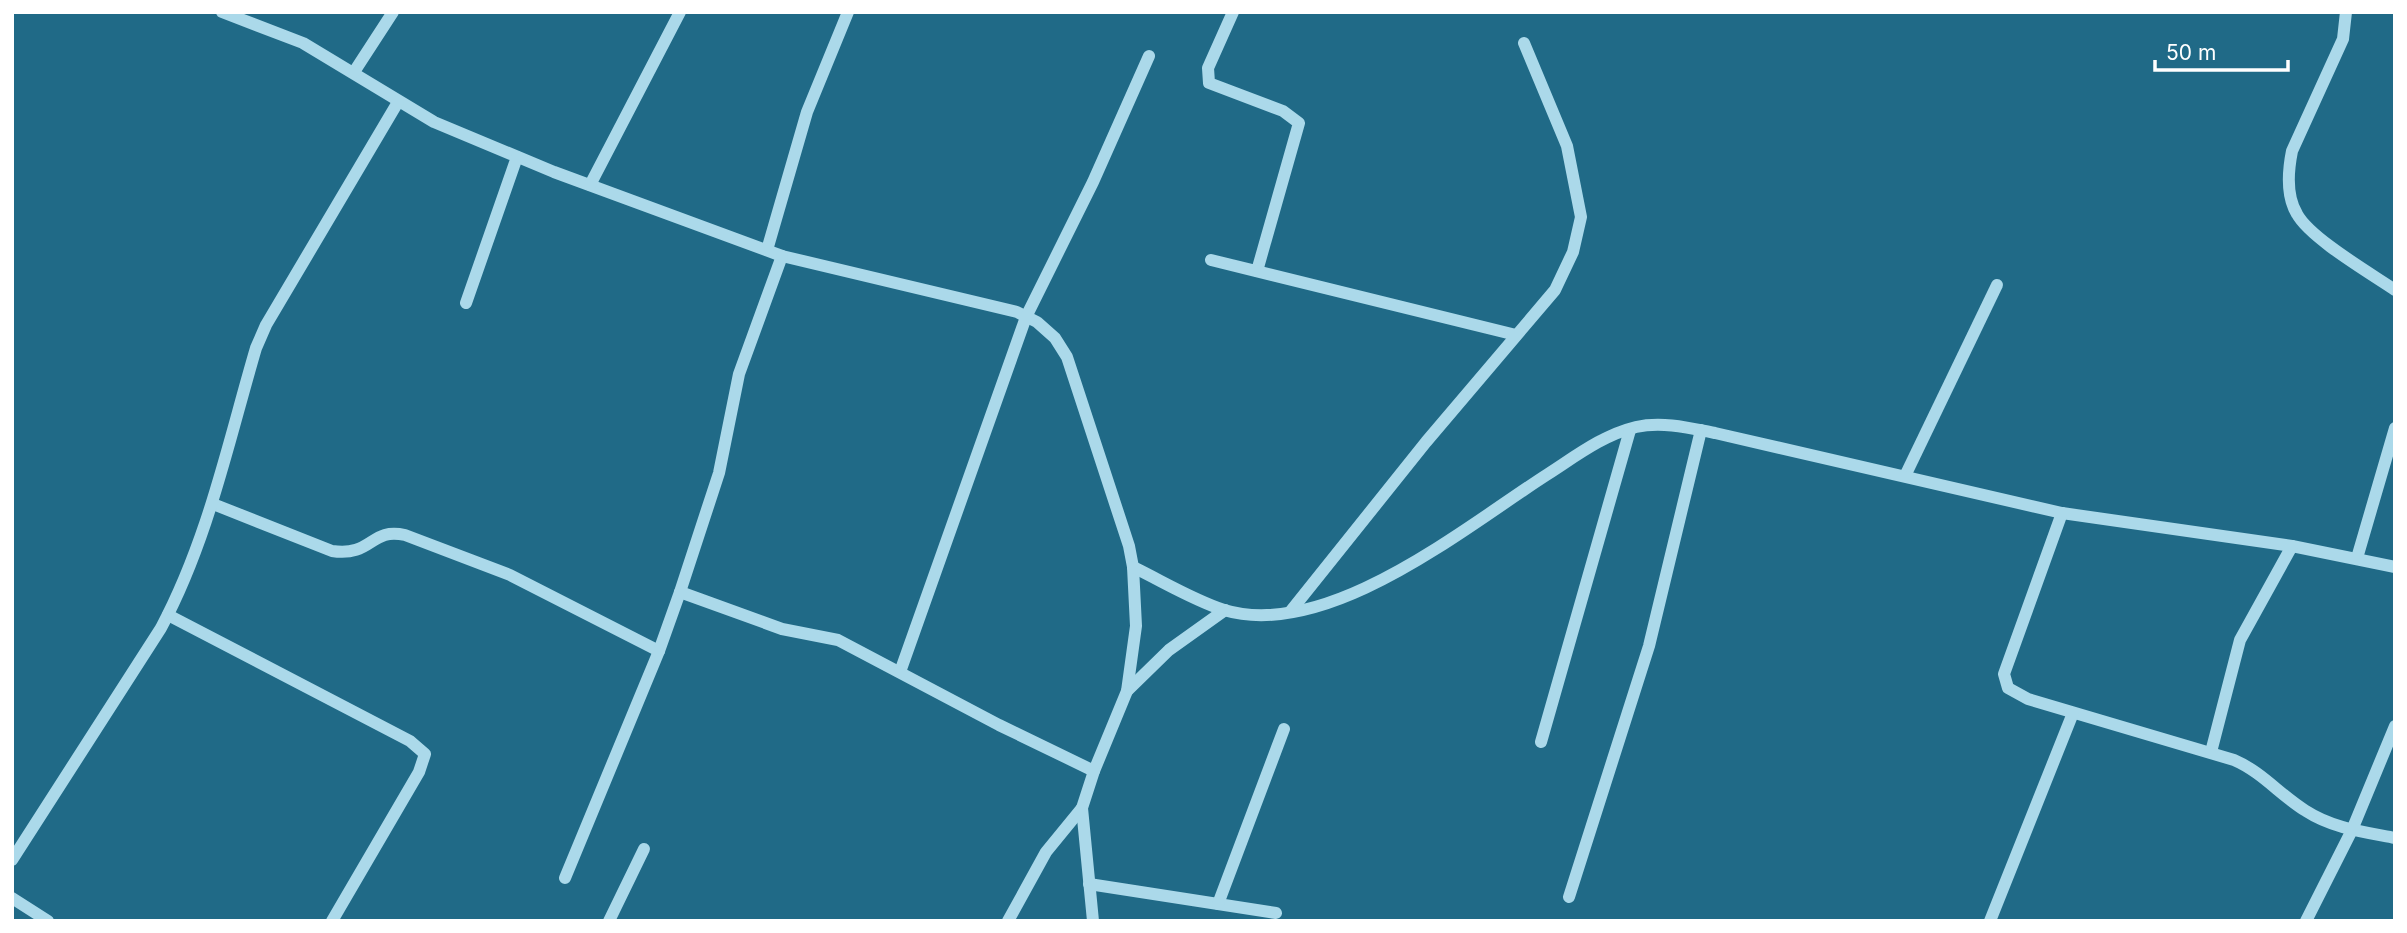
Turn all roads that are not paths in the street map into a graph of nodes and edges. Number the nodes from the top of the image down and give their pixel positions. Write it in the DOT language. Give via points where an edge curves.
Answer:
graph roads {
  1 [pos="222,12"];
  2 [pos="393,12"];
  3 [pos="680,12"];
  4 [pos="848,12"];
  5 [pos="1233,12"];
  6 [pos="2346,12"];
  7 [pos="1524,43"];
  8 [pos="1149,56"];
  9 [pos="354,72"];
  10 [pos="398,102"];
  11 [pos="517,157"];
  12 [pos="590,185"];
  13 [pos="766,250"];
  14 [pos="782,256"];
  15 [pos="1211,260"];
  16 [pos="1257,271"];
  17 [pos="1997,285"];
  18 [pos="2395,290"];
  19 [pos="466,303"];
  20 [pos="1026,317"];
  21 [pos="1516,335"];
  22 [pos="2395,428"];
  23 [pos="1630,429"];
  24 [pos="1701,430"];
  25 [pos="1905,477"];
  26 [pos="213,504"];
  27 [pos="2062,513"];
  28 [pos="2292,546"];
  29 [pos="2357,558"];
  30 [pos="2395,567"];
  31 [pos="1133,568"];
  32 [pos="680,592"];
  33 [pos="1224,610"];
  34 [pos="1290,612"];
  35 [pos="167,615"];
  36 [pos="659,651"];
  37 [pos="900,672"];
  38 [pos="1126,691"];
  39 [pos="2073,713"];
  40 [pos="2395,726"];
  41 [pos="1284,729"];
  42 [pos="1541,742"];
  43 [pos="2211,752"];
  44 [pos="1094,771"];
  45 [pos="1082,808"];
  46 [pos="2352,830"];
  47 [pos="2395,838"];
  48 [pos="644,849"];
  49 [pos="12,860"];
  50 [pos="565,878"];
  51 [pos="1089,884"];
  52 [pos="1569,897"];
  53 [pos="12,898"];
  54 [pos="1218,904"];
  55 [pos="1276,913"];
  56 [pos="48,921"];
  57 [pos="332,921"];
  58 [pos="609,921"];
  59 [pos="1008,921"];
  60 [pos="1093,921"];
  61 [pos="1990,921"];
  62 [pos="2306,921"];
  1 -- 9 [label="street" via="281,33"];
  2 -- 9 [label="street"];
  3 -- 12 [label="street"];
  4 -- 13 [label="street" via="803,124"];
  5 -- 16 [label="street" via="1208,68 1209,83 1283,111 1298,123"];
  6 -- 18 [label="street" via="2343,39 2292,151 2291,197 2303,225"];
  7 -- 21 [label="street" via="1563,132 1581,217 1573,252 1555,290"];
  8 -- 20 [label="street"];
  9 -- 10 [label="street"];
  10 -- 11 [label="street"];
  10 -- 26 [label="street" via="266,325"];
  11 -- 12 [label="street"];
  11 -- 19 [label="street"];
  12 -- 13 [label="street"];
  13 -- 14 [label="street"];
  14 -- 20 [label="street"];
  14 -- 32 [label="street" via="739,374 719,473"];
  15 -- 16 [label="street"];
  16 -- 21 [label="street"];
  17 -- 25 [label="street"];
  20 -- 31 [label="street" via="1055,338 1076,378"];
  20 -- 37 [label="street"];
  21 -- 34 [label="street"];
  22 -- 29 [label="street"];
  23 -- 24 [label="street" via="1666,425"];
  23 -- 34 [label="street" via="1590,447 1384,579 1325,605"];
  23 -- 42 [label="street"];
  24 -- 25 [label="street"];
  24 -- 52 [label="street" via="1649,646"];
  25 -- 27 [label="street"];
  26 -- 35 [label="street"];
  26 -- 36 [label="street" via="332,551 353,553 386,533 405,535 510,575"];
  27 -- 28 [label="street"];
  27 -- 39 [label="street" via="2004,674 2008,688"];
  28 -- 29 [label="street"];
  28 -- 43 [label="street" via="2240,640"];
  29 -- 30 [label="street"];
  31 -- 33 [label="street"];
  31 -- 38 [label="street" via="1136,626"];
  32 -- 36 [label="street"];
  32 -- 37 [label="street" via="782,629 838,640"];
  33 -- 34 [label="street"];
  33 -- 38 [label="street" via="1169,650"];
  35 -- 49 [label="street"];
  35 -- 57 [label="street" via="410,741 425,754 419,772"];
  36 -- 50 [label="street"];
  37 -- 44 [label="street"];
  38 -- 44 [label="street"];
  39 -- 43 [label="street"];
  39 -- 61 [label="street"];
  40 -- 46 [label="street"];
  41 -- 54 [label="street"];
  43 -- 46 [label="street" via="2251,768 2305,811"];
  44 -- 45 [label="street"];
  45 -- 51 [label="street"];
  45 -- 59 [label="street" via="1046,852"];
  46 -- 47 [label="street"];
  46 -- 62 [label="street"];
  48 -- 58 [label="street"];
  51 -- 54 [label="street"];
  51 -- 60 [label="street"];
  53 -- 56 [label="street"];
  54 -- 55 [label="street"];
}
